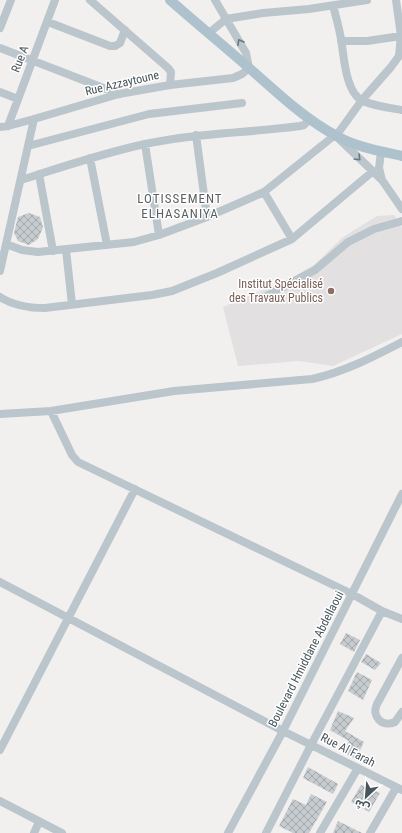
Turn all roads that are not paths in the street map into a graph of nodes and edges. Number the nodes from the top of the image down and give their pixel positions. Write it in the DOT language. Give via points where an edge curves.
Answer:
graph roads {
  1 [pos="11,0"];
  2 [pos="55,0"];
  3 [pos="90,0"];
  4 [pos="170,0"];
  5 [pos="215,0"];
  6 [pos="367,0"];
  7 [pos="396,0"];
  8 [pos="333,6"];
  9 [pos="226,19"];
  10 [pos="48,22"];
  11 [pos="0,28"];
  12 [pos="125,30"];
  13 [pos="209,33"];
  14 [pos="401,36"];
  15 [pos="341,41"];
  16 [pos="0,48"];
  17 [pos="32,60"];
  18 [pos="249,68"];
  19 [pos="170,85"];
  20 [pos="0,92"];
  21 [pos="118,94"];
  22 [pos="18,99"];
  23 [pos="362,100"];
  24 [pos="242,103"];
  25 [pos="402,110"];
  26 [pos="34,119"];
  27 [pos="310,119"];
  28 [pos="4,127"];
  29 [pos="196,136"];
  30 [pos="335,136"];
  31 [pos="145,144"];
  32 [pos="28,146"];
  33 [pos="381,152"];
  34 [pos="402,156"];
  35 [pos="90,158"];
  36 [pos="372,172"];
  37 [pos="39,174"];
  38 [pos="21,180"];
  39 [pos="382,180"];
  40 [pos="264,192"];
  41 [pos="402,209"];
  42 [pos="207,217"];
  43 [pos="402,221"];
  44 [pos="159,235"];
  45 [pos="292,239"];
  46 [pos="6,244"];
  47 [pos="107,245"];
  48 [pos="66,250"];
  49 [pos="54,251"];
  50 [pos="0,270"];
  51 [pos="0,297"];
  52 [pos="261,299"];
  53 [pos="72,304"];
  54 [pos="402,342"];
  55 [pos="51,411"];
  56 [pos="0,414"];
  57 [pos="135,489"];
  58 [pos="402,494"];
  59 [pos="0,582"];
  60 [pos="352,594"];
  61 [pos="382,611"];
  62 [pos="68,618"];
  63 [pos="402,619"];
  64 [pos="402,658"];
  65 [pos="402,712"];
  66 [pos="283,730"];
  67 [pos="311,745"];
  68 [pos="0,750"];
  69 [pos="358,768"];
  70 [pos="399,789"];
  71 [pos="0,801"];
  72 [pos="39,822"];
  73 [pos="34,833"];
  74 [pos="62,833"];
  75 [pos="228,833"];
  76 [pos="266,833"];
  77 [pos="320,833"];
  78 [pos="370,833"];
  1 -- 11 [label="street"];
  2 -- 10 [label="street, Rue A"];
  3 -- 12 [label="street"];
  4 -- 13 [label="main road"];
  5 -- 9 [label="street"];
  6 -- 8 [label="street"];
  7 -- 14 [label="street"];
  8 -- 9 [label="street"];
  8 -- 15 [label="street"];
  9 -- 13 [label="street"];
  18 -- 9 [label="street, one-way" via="246,53"];
  10 -- 12 [label="street" via="110,46 120,43"];
  10 -- 17 [label="street, Rue A"];
  12 -- 19 [label="street" via="168,68 171,72"];
  13 -- 18 [label="main road"];
  14 -- 15 [label="street" via="367,41"];
  14 -- 23 [label="street" via="401,51 397,60"];
  15 -- 23 [label="street" via="350,86"];
  16 -- 17 [label="street"];
  17 -- 21 [label="street"];
  17 -- 22 [label="street, Rue A"];
  18 -- 19 [label="street, Rue Azzaytoune" via="232,78"];
  18 -- 27 [label="main road"];
  19 -- 21 [label="street, Rue Azzaytoune"];
  20 -- 22 [label="street"];
  21 -- 26 [label="street, Rue Azzaytoune"];
  22 -- 28 [label="street, Rue A"];
  23 -- 25 [label="street"];
  23 -- 30 [label="street"];
  24 -- 32 [label="street" via="149,114"];
  26 -- 28 [label="street, Rue Azzaytoune"];
  26 -- 32 [label="street"];
  27 -- 29 [label="street" via="300,126"];
  27 -- 30 [label="main road"];
  29 -- 31 [label="street"];
  29 -- 42 [label="street"];
  30 -- 33 [label="main road"];
  30 -- 36 [label="street, one-way"];
  30 -- 40 [label="street"];
  31 -- 35 [label="street"];
  31 -- 44 [label="street"];
  32 -- 38 [label="street"];
  33 -- 34 [label="main road"];
  33 -- 39 [label="street" via="379,168"];
  35 -- 37 [label="street"];
  35 -- 47 [label="street"];
  36 -- 39 [label="street"];
  36 -- 45 [label="street"];
  37 -- 38 [label="street"];
  37 -- 49 [label="street"];
  38 -- 46 [label="street"];
  39 -- 41 [label="street"];
  40 -- 42 [label="street"];
  40 -- 45 [label="street"];
  42 -- 44 [label="street"];
  43 -- 52 [label="street" via="374,229 348,242 316,270"];
  44 -- 47 [label="street" via="134,242"];
  45 -- 53 [label="street" via="172,291"];
  46 -- 49 [label="street" via="31,252"];
  46 -- 50 [label="street"];
  47 -- 48 [label="street"];
  48 -- 49 [label="street"];
  48 -- 53 [label="street"];
  51 -- 53 [label="street" via="33,308"];
  54 -- 55 [label="street" via="355,365 312,379 174,391"];
  55 -- 56 [label="street"];
  55 -- 57 [label="street" via="74,459"];
  57 -- 60 [label="street"];
  57 -- 62 [label="street"];
  58 -- 60 [label="street, Boulevard Hmiddane Abdellaoui"];
  59 -- 62 [label="street, Rue Al Farah"];
  60 -- 61 [label="street"];
  60 -- 66 [label="street, Boulevard Hmiddane Abdellaoui"];
  61 -- 63 [label="street"];
  61 -- 67 [label="street"];
  62 -- 66 [label="street, Rue Al Farah"];
  62 -- 68 [label="street"];
  64 -- 65 [label="street" via="375,712 380,721 387,724 395,722"];
  66 -- 67 [label="street, Rue Al Farah"];
  66 -- 75 [label="street, Boulevard Hmiddane Abdellaoui"];
  67 -- 69 [label="street, Rue Al Farah"];
  67 -- 76 [label="street"];
  69 -- 70 [label="street, Rue Al Farah"];
  69 -- 77 [label="street"];
  70 -- 78 [label="street"];
  71 -- 72 [label="street"];
  72 -- 73 [label="street"];
  72 -- 74 [label="street"];
}
